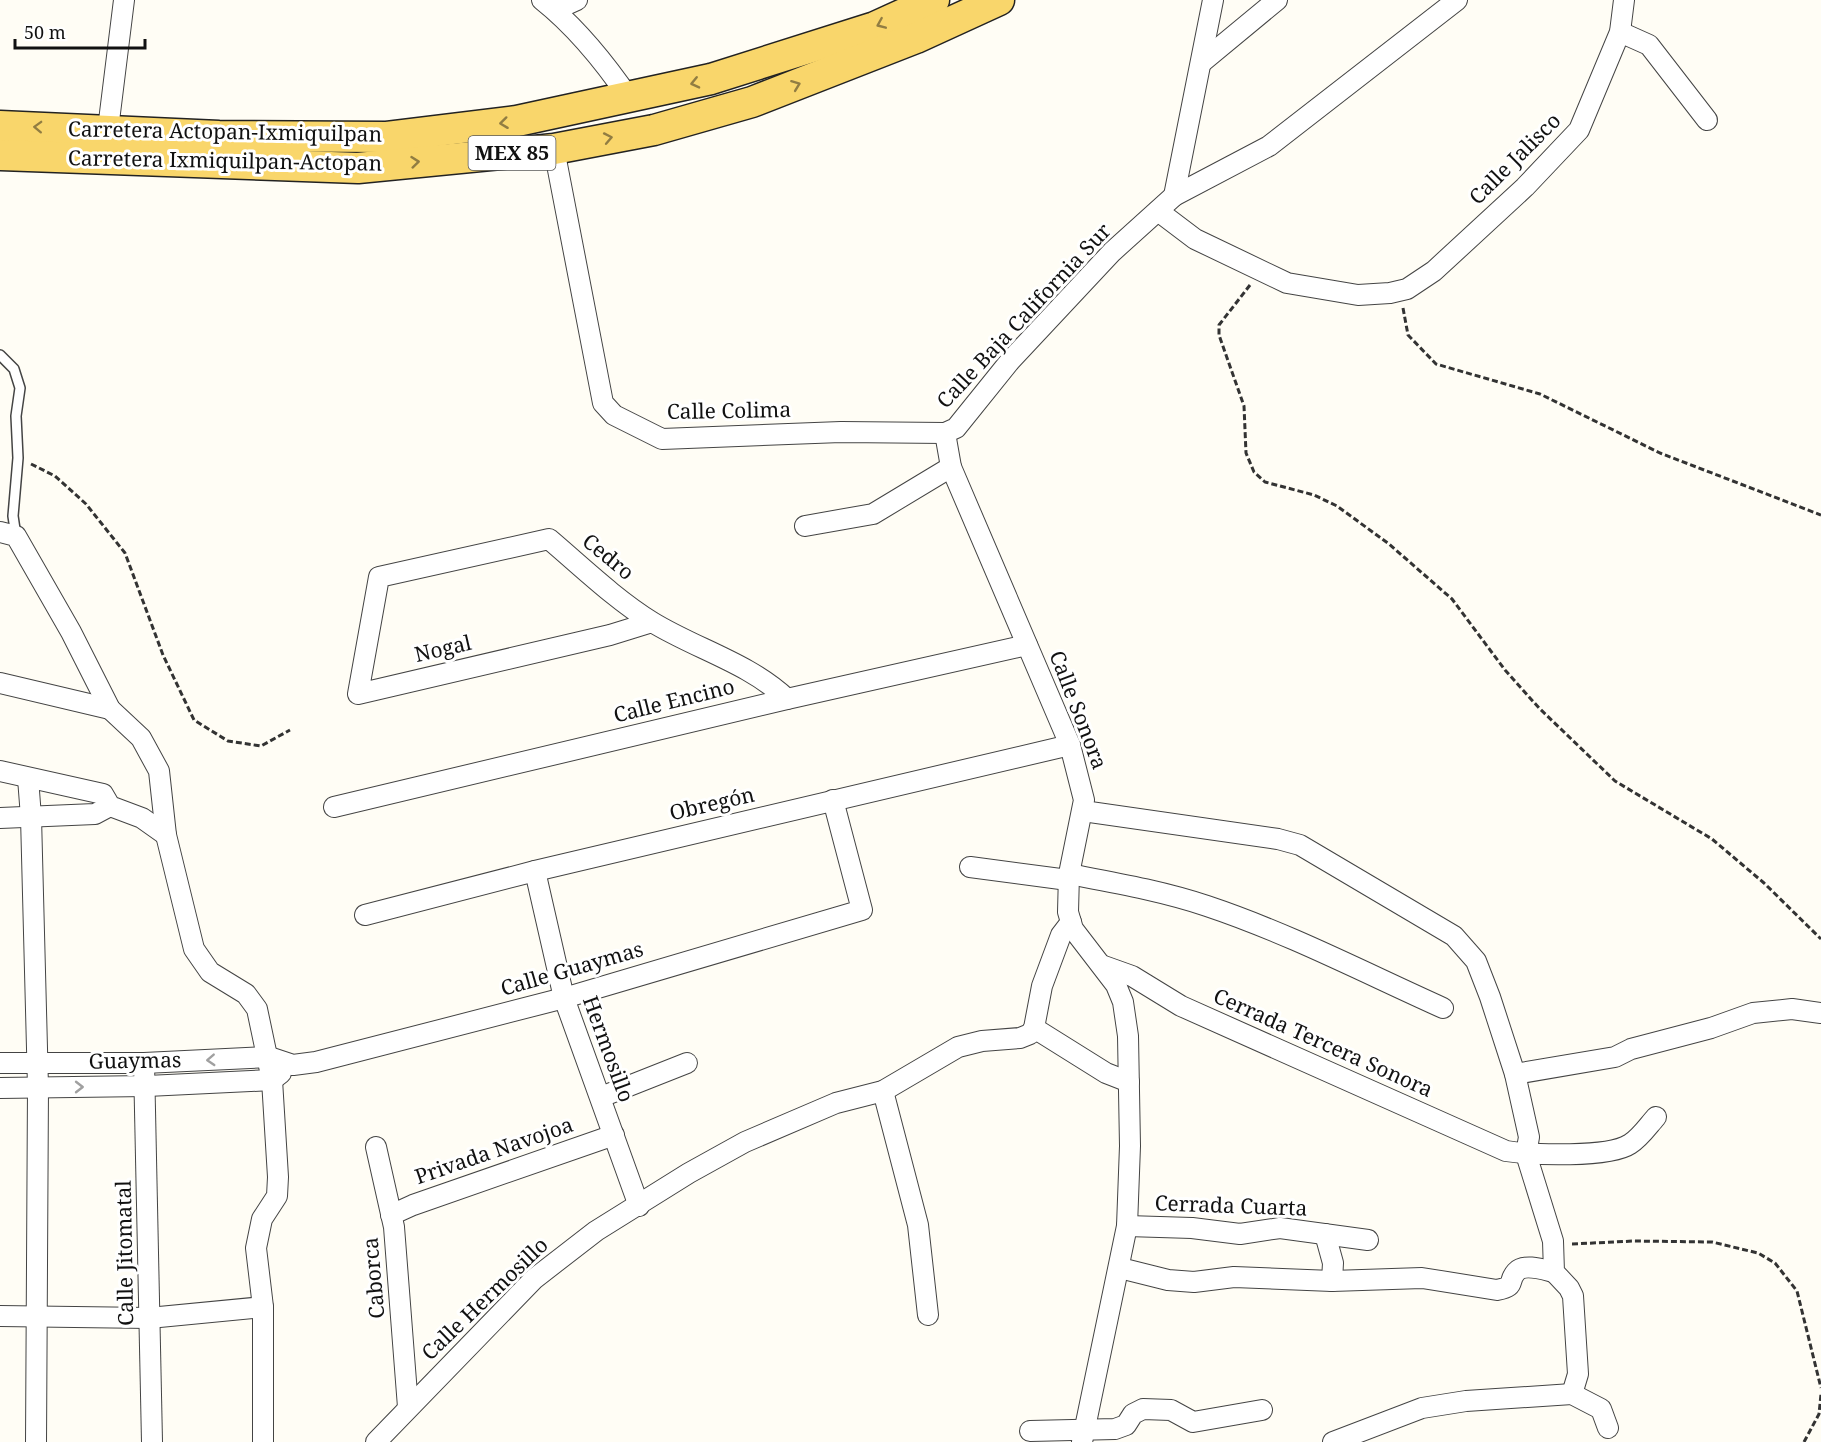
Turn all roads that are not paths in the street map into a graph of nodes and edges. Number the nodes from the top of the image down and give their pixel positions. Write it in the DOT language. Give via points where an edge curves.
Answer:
graph roads {
  1 [pos="124,0"];
  2 [pos="577,0"];
  3 [pos="934,0"];
  4 [pos="999,0"];
  5 [pos="1213,0"];
  6 [pos="1277,0"];
  7 [pos="1457,0"];
  8 [pos="1624,0"];
  9 [pos="549,5"];
  10 [pos="1620,32"];
  11 [pos="1202,62"];
  12 [pos="629,98"];
  13 [pos="1707,120"];
  14 [pos="0,126"];
  15 [pos="108,129"];
  16 [pos="554,149"];
  17 [pos="0,155"];
  18 [pos="1174,196"];
  19 [pos="1158,211"];
  20 [pos="0,355"];
  21 [pos="945,433"];
  22 [pos="951,467"];
  23 [pos="806,526"];
  24 [pos="8,534"];
  25 [pos="379,577"];
  26 [pos="652,622"];
  27 [pos="1027,645"];
  28 [pos="0,683"];
  29 [pos="787,699"];
  30 [pos="110,709"];
  31 [pos="1070,745"];
  32 [pos="0,771"];
  33 [pos="28,778"];
  34 [pos="833,800"];
  35 [pos="110,806"];
  36 [pos="334,807"];
  37 [pos="1083,811"];
  38 [pos="31,817"];
  39 [pos="0,818"];
  40 [pos="166,835"];
  41 [pos="970,867"];
  42 [pos="535,871"];
  43 [pos="1068,877"];
  44 [pos="366,915"];
  45 [pos="1071,922"];
  46 [pos="1104,966"];
  47 [pos="564,998"];
  48 [pos="1443,1008"];
  49 [pos="1821,1013"];
  50 [pos="1032,1031"];
  51 [pos="269,1057"];
  52 [pos="37,1063"];
  53 [pos="144,1063"];
  54 [pos="687,1063"];
  55 [pos="0,1064"];
  56 [pos="293,1065"];
  57 [pos="1515,1074"];
  58 [pos="272,1080"];
  59 [pos="1130,1082"];
  60 [pos="147,1086"];
  61 [pos="38,1087"];
  62 [pos="0,1088"];
  63 [pos="883,1091"];
  64 [pos="601,1097"];
  65 [pos="1656,1118"];
  66 [pos="614,1135"];
  67 [pos="376,1147"];
  68 [pos="1526,1154"];
  69 [pos="639,1206"];
  70 [pos="391,1215"];
  71 [pos="1127,1226"];
  72 [pos="1325,1234"];
  73 [pos="1368,1240"];
  74 [pos="1120,1268"];
  75 [pos="1554,1272"];
  76 [pos="1332,1281"];
  77 [pos="263,1307"];
  78 [pos="928,1315"];
  79 [pos="0,1316"];
  80 [pos="37,1316"];
  81 [pos="149,1318"];
  82 [pos="1572,1394"];
  83 [pos="408,1407"];
  84 [pos="1262,1410"];
  85 [pos="1608,1428"];
  86 [pos="1030,1431"];
  87 [pos="1083,1435"];
  88 [pos="36,1442"];
  89 [pos="152,1442"];
  90 [pos="263,1442"];
  91 [pos="376,1442"];
  92 [pos="1333,1442"];
  1 -- 15 [label="street"];
  2 -- 9 [label="street"];
  3 -- 12 [label="main road, Carretera Actopan-Ixmiquilpan / MEX 85, one-way" via="875,27 711,80"];
  16 -- 4 [label="main road, Carretera Ixmiquilpan-Actopan / MEX 85, one-way" via="654,130 752,102 916,39"];
  5 -- 11 [label="street"];
  6 -- 11 [label="street"];
  7 -- 18 [label="street, Calle Baja California Sur" via="1269,146"];
  8 -- 10 [label="street, Calle Jalisco"];
  9 -- 12 [label="street" via="610,70"];
  10 -- 13 [label="street" via="1649,45"];
  10 -- 19 [label="street, Calle Jalisco" via="1579,130 1525,187 1434,271 1407,289 1358,295 1287,283 1195,239"];
  11 -- 18 [label="street"];
  12 -- 15 [label="main road, Carretera Actopan-Ixmiquilpan / MEX 85, one-way" via="517,121 387,137 219,136"];
  15 -- 14 [label="main road, Carretera Actopan-Ixmiquilpan / MEX 85, one-way"];
  17 -- 16 [label="main road, Carretera Ixmiquilpan-Actopan / MEX 85, one-way" via="358,168"];
  16 -- 21 [label="street, Calle Colima" via="603,403 614,415 662,439 841,432"];
  18 -- 19 [label="street, Calle Baja California Sur"];
  19 -- 21 [label="street, Calle Baja California Sur" via="1112,252 1010,361 956,428"];
  20 -- 24 [label="lane" via="14,369 20,388 16,416 18,458"];
  21 -- 22 [label="street, Calle Sonora"];
  22 -- 23 [label="street" via="873,513"];
  22 -- 27 [label="street, Calle Sonora"];
  24 -- 30 [label="street" via="71,633"];
  25 -- 26 [label="street, Cedro" via="549,539"];
  25 -- 26 [label="street, Nogal" via="358,694"];
  26 -- 29 [label="street, Cedro" via="769,682"];
  27 -- 29 [label="street, Calle Encino"];
  27 -- 31 [label="street, Calle Sonora"];
  28 -- 30 [label="street"];
  29 -- 36 [label="street, Calle Encino"];
  30 -- 40 [label="street" via="141,738 159,771"];
  31 -- 34 [label="street, Obregón"];
  31 -- 37 [label="street, Calle Sonora" via="1082,783"];
  32 -- 33 [label="street"];
  33 -- 35 [label="street" via="103,795"];
  33 -- 38 [label="street"];
  34 -- 42 [label="street, Obregón"];
  34 -- 47 [label="street, Calle Guaymas" via="862,910"];
  35 -- 38 [label="street" via="95,814"];
  35 -- 40 [label="street" via="142,818"];
  37 -- 43 [label="street, Calle Sonora"];
  37 -- 57 [label="street" via="1300,845 1454,936 1476,961"];
  38 -- 39 [label="street"];
  38 -- 52 [label="street"];
  40 -- 51 [label="street" via="194,949 210,972 246,994 257,1009"];
  41 -- 43 [label="street"];
  42 -- 44 [label="street, Obregón"];
  42 -- 47 [label="street, Hermosillo"];
  43 -- 45 [label="street, Calle Sonora"];
  43 -- 48 [label="street" via="1141,887 1207,906 1274,931"];
  45 -- 46 [label="street, Calle Sonora"];
  45 -- 50 [label="street" via="1061,935 1042,986"];
  46 -- 59 [label="street, Calle Sonora" via="1123,1002"];
  46 -- 68 [label="street, Cerrada Tercera Sonora" via="1132,976 1181,1006 1329,1073 1506,1151"];
  47 -- 56 [label="street, Calle Guaymas"];
  47 -- 64 [label="street, Hermosillo"];
  49 -- 57 [label="street" via="1792,1009 1753,1013 1615,1057"];
  50 -- 59 [label="street" via="1106,1073"];
  50 -- 63 [label="street, Calle Hermosillo" via="1020,1038 958,1047"];
  51 -- 53 [label="street, Guaymas, one-way"];
  51 -- 56 [label="street, Calle Guaymas"];
  51 -- 58 [label="street"];
  52 -- 53 [label="street, Guaymas"];
  52 -- 55 [label="street, Guaymas"];
  52 -- 61 [label="street"];
  53 -- 60 [label="street, Calle Jitomatal"];
  54 -- 64 [label="street"];
  56 -- 58 [label="street, Calle Guaymas"];
  57 -- 68 [label="street" via="1529,1137"];
  58 -- 60 [label="street, Guaymas"];
  58 -- 77 [label="street" via="278,1177 277,1196 262,1219 256,1248"];
  59 -- 71 [label="street, Calle Sonora"];
  61 -- 60 [label="street, Guaymas, one-way"];
  60 -- 81 [label="street, Calle Jitomatal"];
  61 -- 62 [label="street, Guaymas"];
  61 -- 80 [label="street"];
  63 -- 69 [label="street, Calle Hermosillo" via="836,1104 745,1142"];
  63 -- 78 [label="street" via="918,1225"];
  64 -- 66 [label="street, Hermosillo"];
  65 -- 68 [label="street, Cerrada Tercera Sonora" via="1630,1144 1609,1152"];
  66 -- 69 [label="street, Hermosillo"];
  66 -- 70 [label="street, Privada Navojoa"];
  67 -- 70 [label="street, Caborca"];
  68 -- 75 [label="street" via="1553,1240"];
  69 -- 83 [label="street, Calle Hermosillo" via="596,1232 534,1279"];
  70 -- 83 [label="street, Caborca"];
  71 -- 72 [label="street, Cerrada Cuarta" via="1240,1234 1280,1228"];
  71 -- 74 [label="street, Calle Sonora"];
  72 -- 73 [label="street, Cerrada Cuarta"];
  72 -- 76 [label="street" via="1333,1263"];
  74 -- 76 [label="street" via="1194,1282 1234,1277"];
  74 -- 87 [label="street, Calle Sonora"];
  75 -- 76 [label="street" via="1519,1269 1512,1284 1497,1290 1422,1278"];
  75 -- 82 [label="street" via="1573,1296 1578,1374"];
  77 -- 81 [label="street"];
  77 -- 90 [label="street"];
  79 -- 80 [label="street"];
  80 -- 81 [label="street"];
  80 -- 88 [label="street"];
  81 -- 89 [label="street, Calle Jitomatal"];
  82 -- 85 [label="street" via="1601,1409"];
  82 -- 92 [label="street" via="1422,1408"];
  83 -- 91 [label="street, Calle Hermosillo"];
  84 -- 87 [label="street" via="1193,1422 1171,1410 1143,1409 1133,1414 1122,1428"];
  86 -- 87 [label="street"];
}
